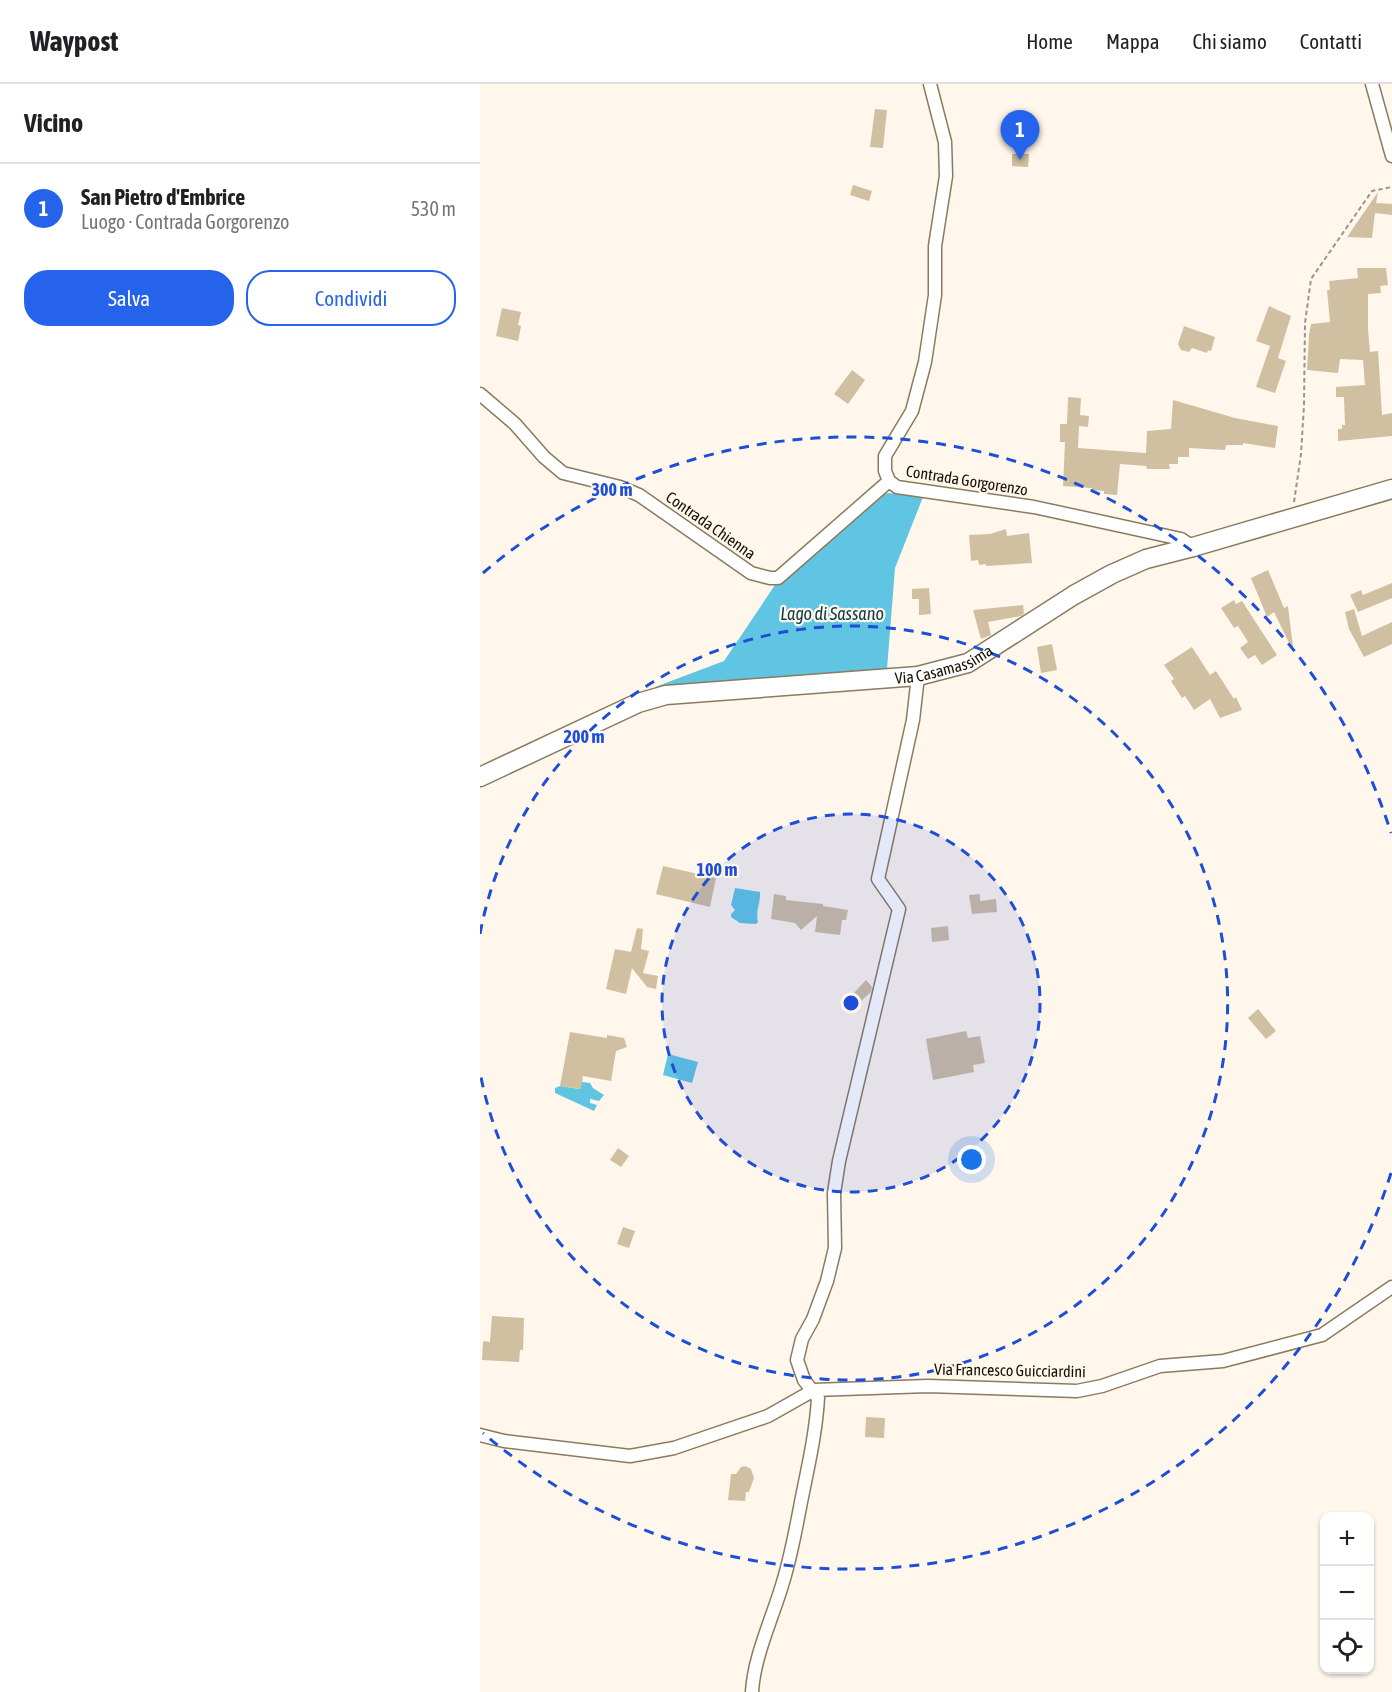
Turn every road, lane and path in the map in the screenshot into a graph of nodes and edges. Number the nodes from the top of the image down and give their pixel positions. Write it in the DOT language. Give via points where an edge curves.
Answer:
graph roads {
  1 [pos="930,84"];
  2 [pos="1372,84"];
  3 [pos="1392,156"];
  4 [pos="1392,187"];
  5 [pos="480,394"];
  6 [pos="889,481"];
  7 [pos="1392,489"];
  8 [pos="1291,519"];
  9 [pos="1193,547"];
  10 [pos="918,676"];
  11 [pos="480,777"];
  12 [pos="1392,1287"];
  13 [pos="818,1390"];
  14 [pos="480,1435"];
  15 [pos="752,1692"];
  1 -- 6 [label="street, Contrada Gorgorenzo" via="945,142 946,176 935,246 935,295 925,362 912,411 885,456"];
  2 -- 3 [label="street"];
  4 -- 8 [label="path" via="1372,192 1311,279 1305,323 1301,454"];
  5 -- 6 [label="street, Contrada Chienna" via="558,470 639,495 760,576 778,578"];
  6 -- 9 [label="street, Contrada Gorgorenzo" via="897,487 1034,507 1181,539"];
  7 -- 8 [label="main road, Via Casamassima"];
  8 -- 9 [label="main road, Via Casamassima"];
  9 -- 10 [label="main road, Via Casamassima" via="1146,559 1112,574 968,663"];
  10 -- 11 [label="main road, Via Casamassima" via="666,695 638,703"];
  10 -- 13 [label="street" via="913,720 878,879 899,909 839,1161 834,1193 834,1248 827,1281 796,1360 804,1380"];
  12 -- 13 [label="street, Via Francesco Guicciardini" via="1322,1335 1223,1361 1160,1366 1077,1391 928,1386"];
  13 -- 14 [label="street" via="768,1416 674,1448 630,1456"];
  13 -- 15 [label="street" via="816,1425 796,1531"];
}
